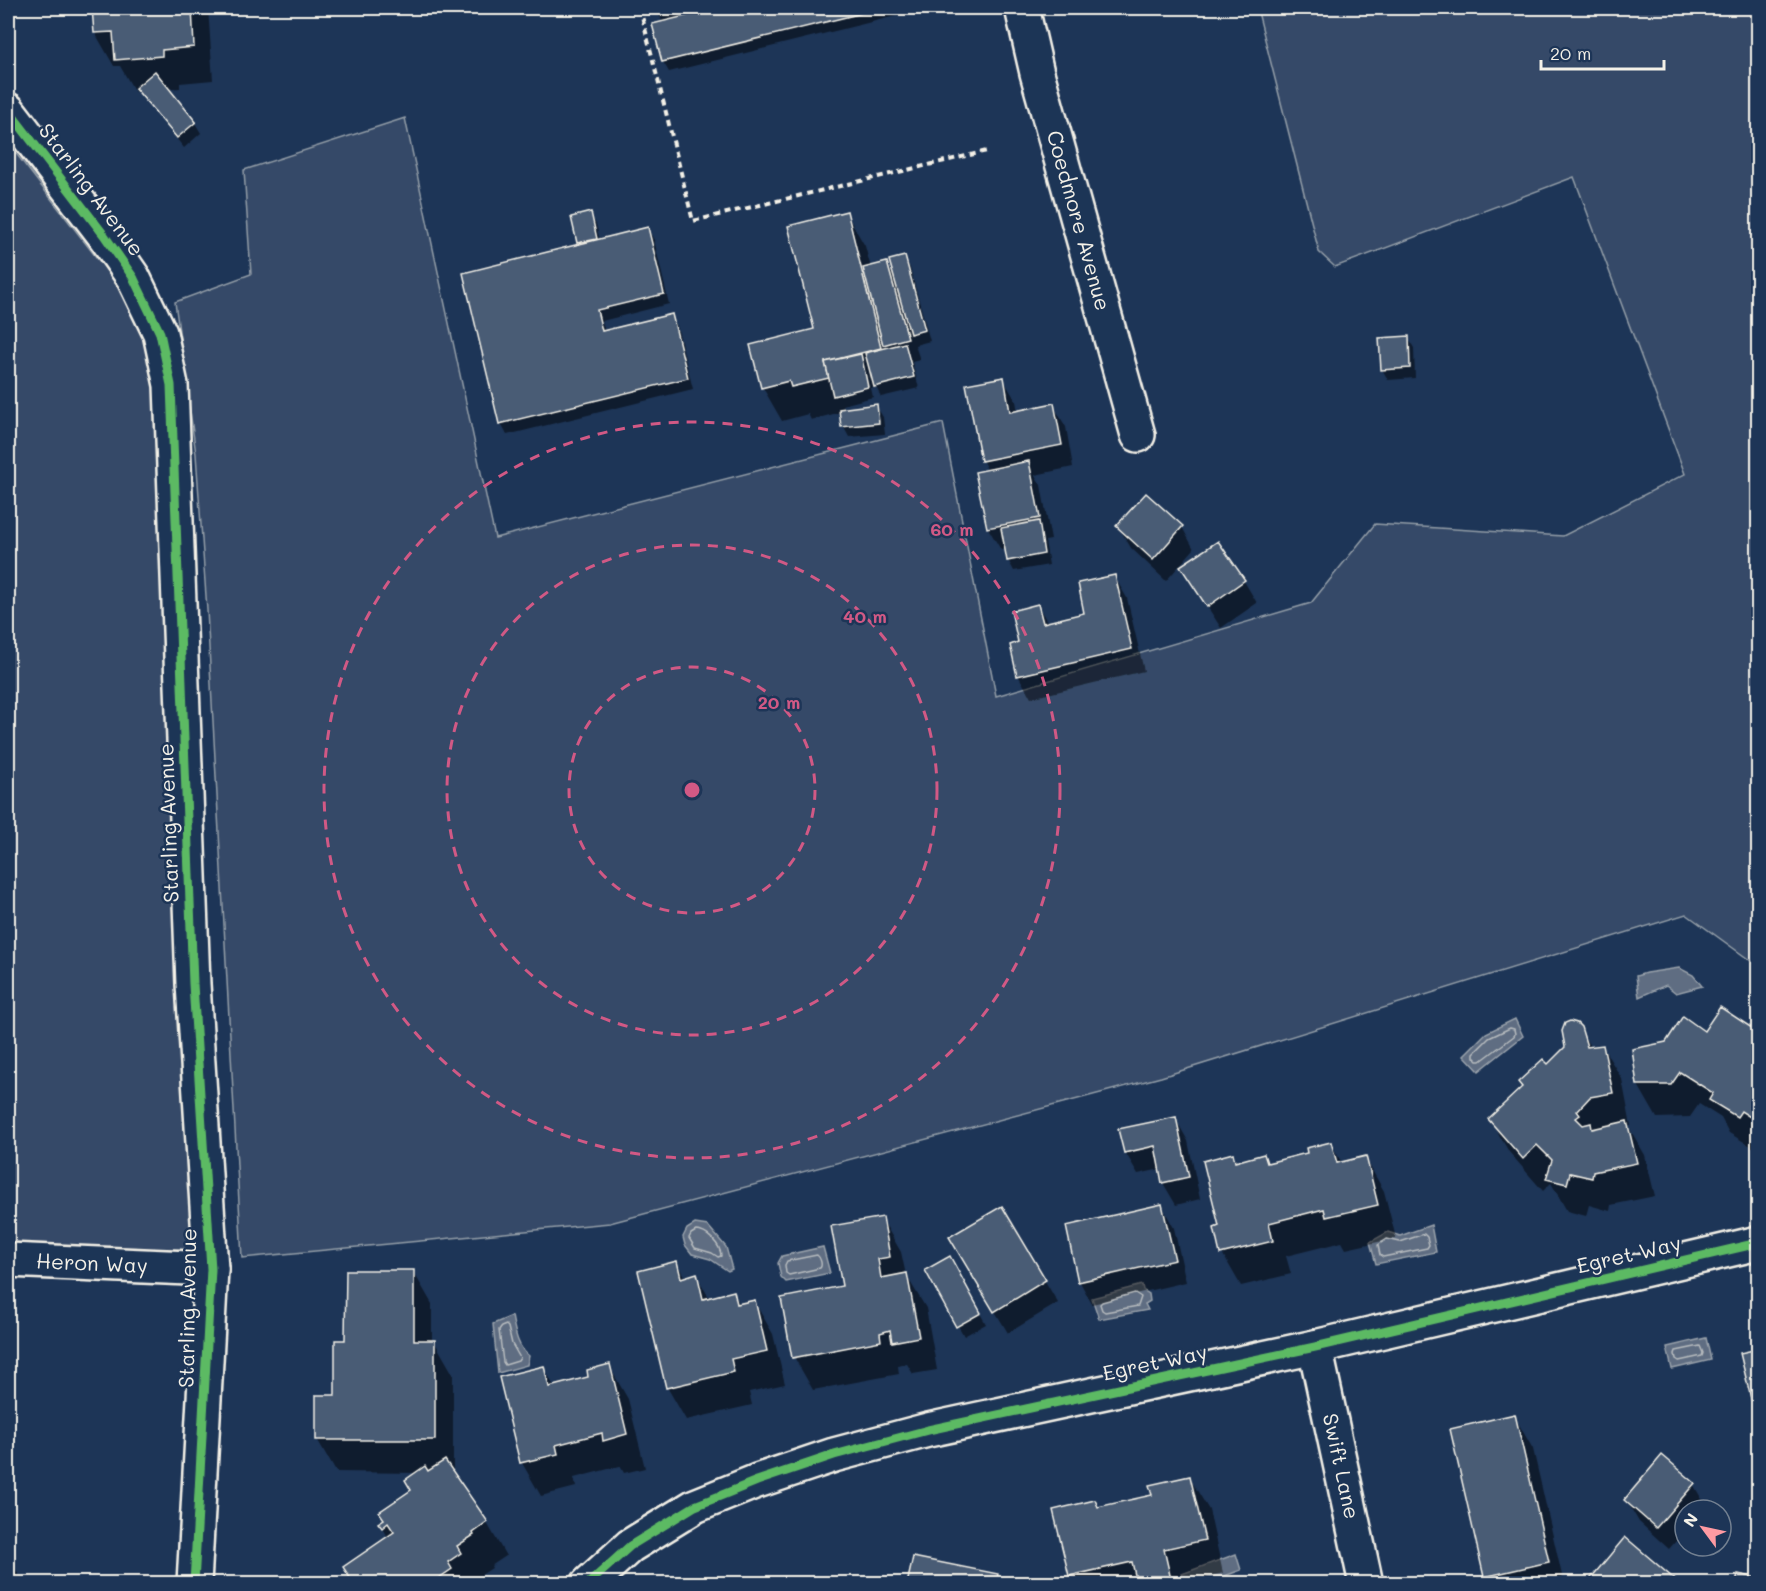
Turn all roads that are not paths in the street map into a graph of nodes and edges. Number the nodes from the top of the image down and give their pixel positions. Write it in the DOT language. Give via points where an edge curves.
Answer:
graph roads {
  1 [pos="1022,8"];
  2 [pos="8,110"];
  3 [pos="1138,435"];
  4 [pos="1758,1243"];
  5 [pos="8,1260"];
  6 [pos="211,1269"];
  7 [pos="1316,1347"];
  8 [pos="194,1584"];
  9 [pos="588,1584"];
  10 [pos="1366,1584"];
  1 -- 3 [label="street, Coedmore Avenue"];
  2 -- 6 [label="street, Starling Avenue" via="133,277 160,333 171,385 193,984"];
  4 -- 7 [label="street, Egret Way"];
  5 -- 6 [label="street, Heron Way"];
  6 -- 8 [label="street, Starling Avenue"];
  7 -- 9 [label="street, Egret Way" via="928,1430 834,1455 695,1506 630,1546"];
  7 -- 10 [label="street, Swift Lane"];
}
